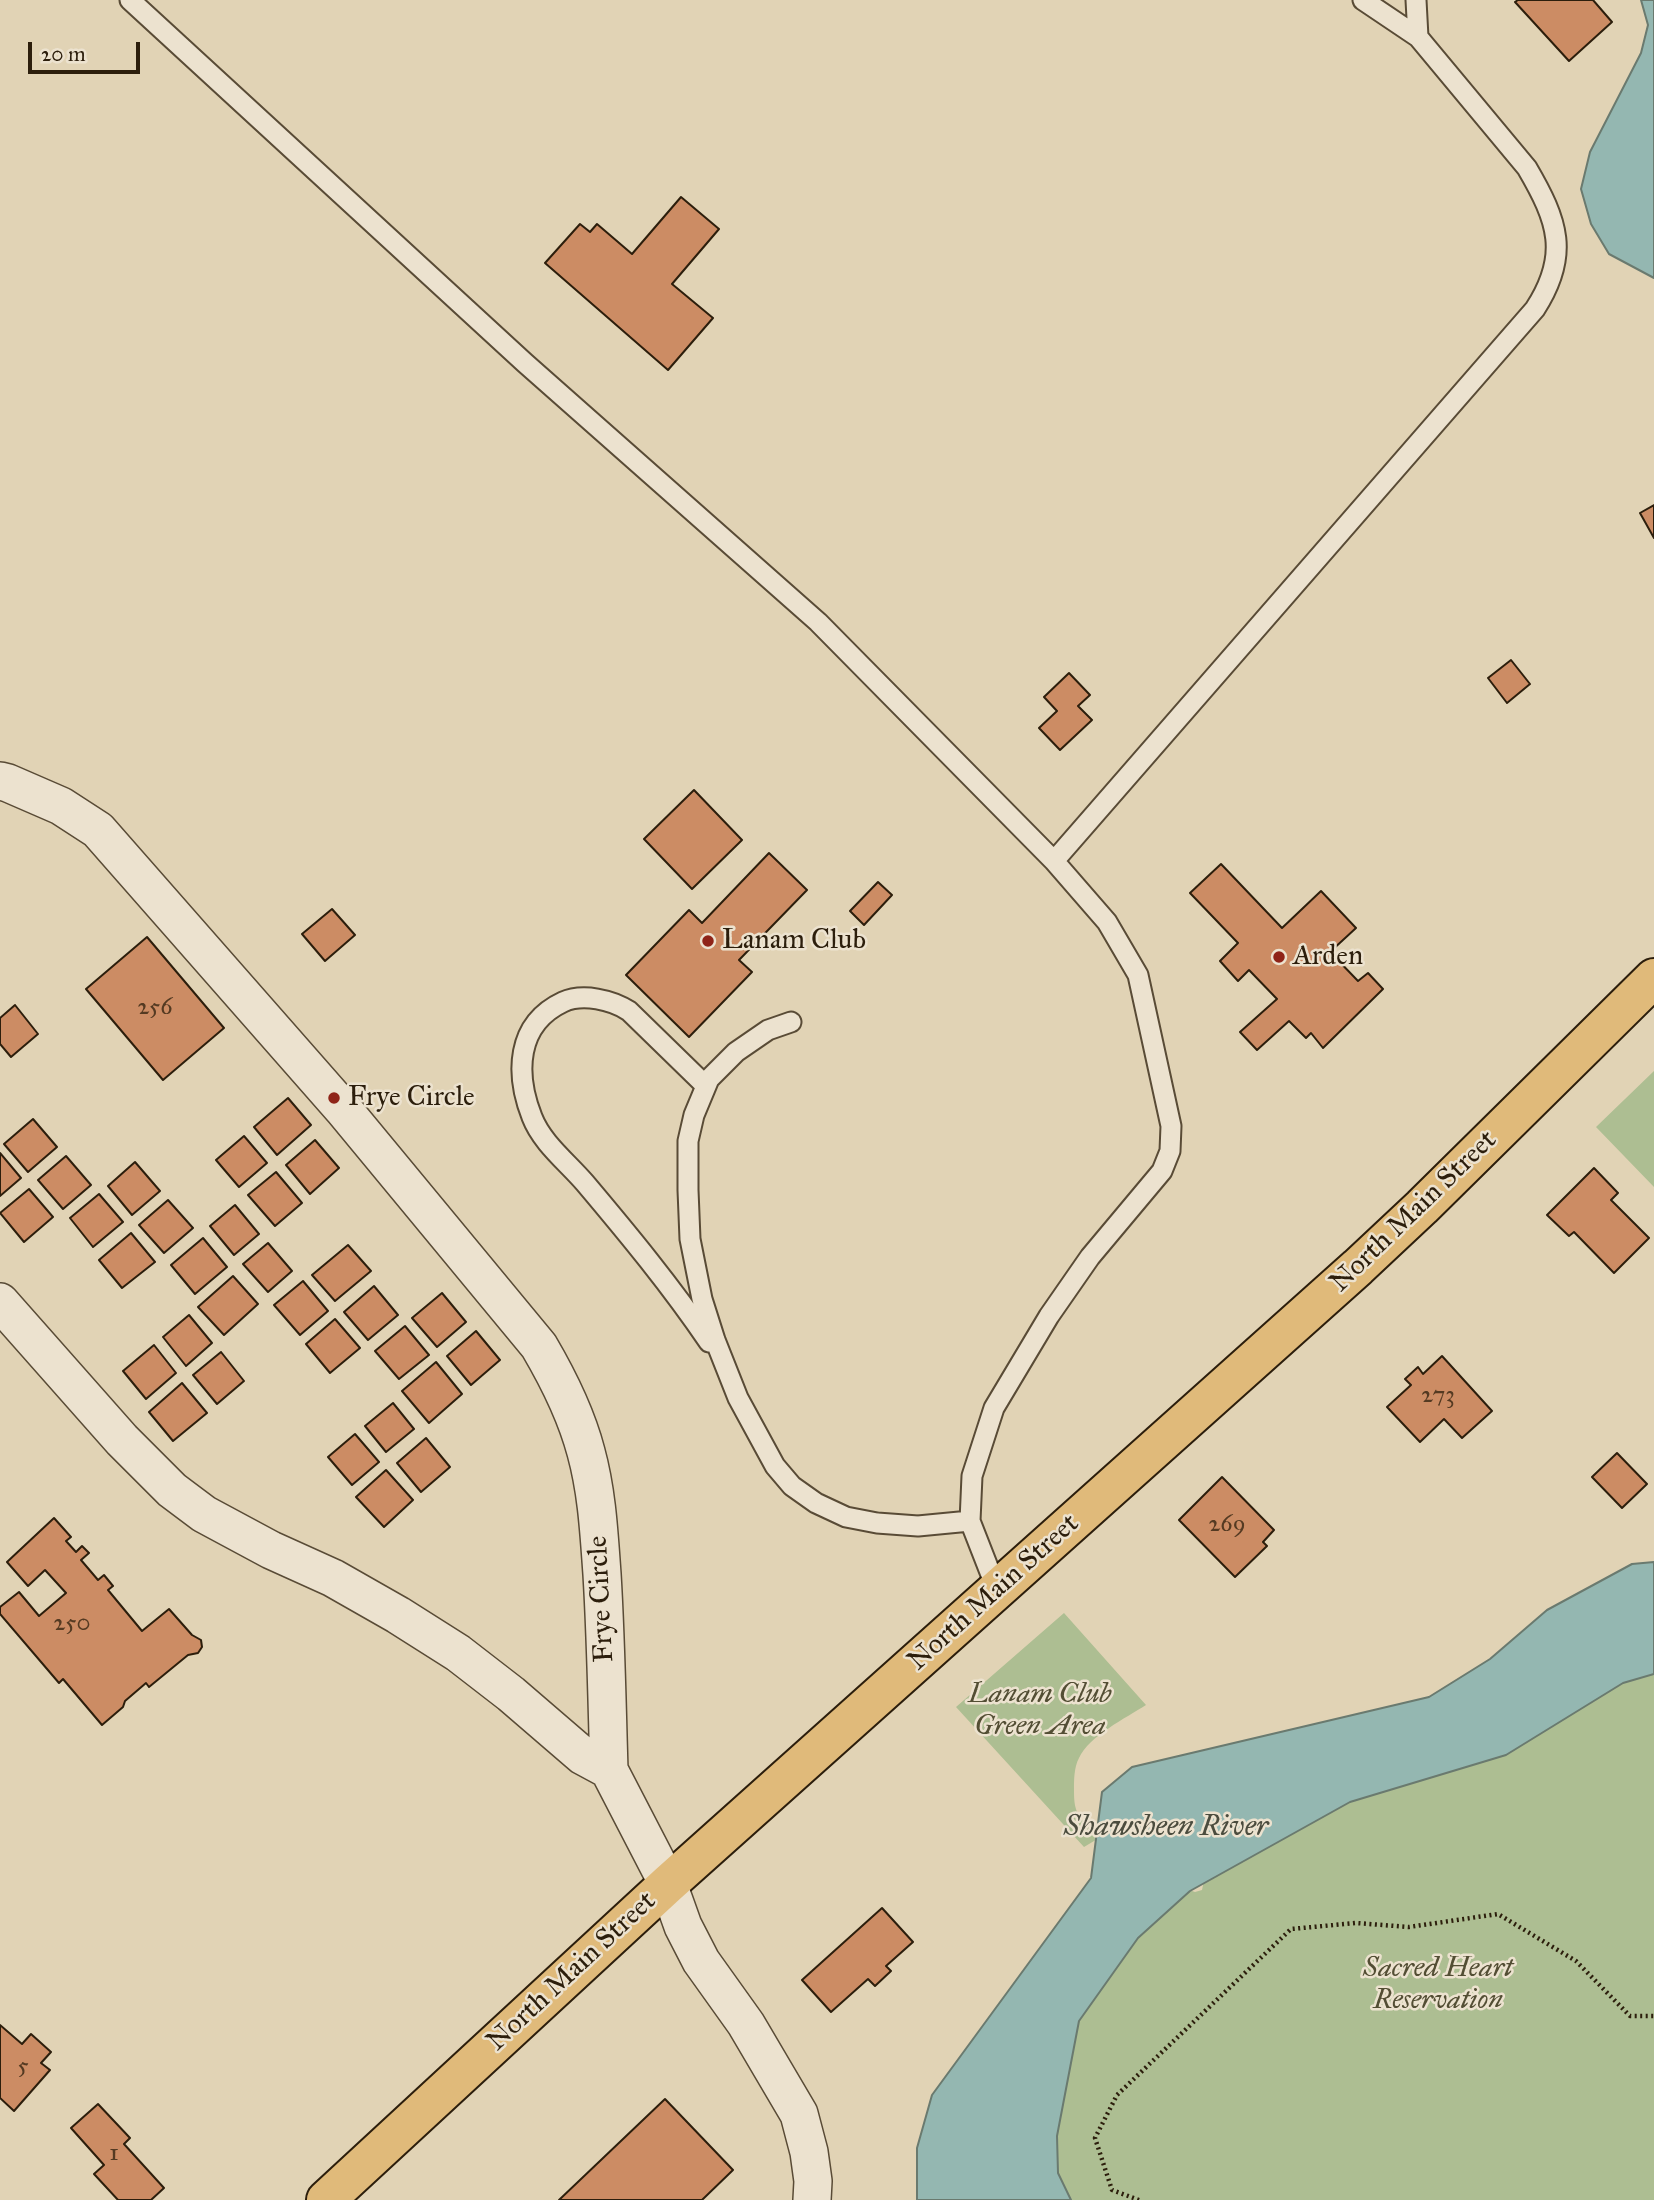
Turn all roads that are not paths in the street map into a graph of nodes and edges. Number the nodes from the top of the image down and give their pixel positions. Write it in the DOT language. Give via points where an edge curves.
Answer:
graph roads {
  1 [pos="130,0"];
  2 [pos="1363,0"];
  3 [pos="1416,0"];
  4 [pos="1418,37"];
  5 [pos="0,781"];
  6 [pos="1054,861"];
  7 [pos="1654,978"];
  8 [pos="791,1022"];
  9 [pos="706,1086"];
  10 [pos="0,1302"];
  11 [pos="725,1366"];
  12 [pos="970,1521"];
  13 [pos="998,1590"];
  14 [pos="609,1770"];
  15 [pos="668,1884"];
  16 [pos="326,2200"];
  17 [pos="812,2200"];
  1 -- 6 [label="lane" via="525,363 818,622"];
  2 -- 4 [label="lane"];
  3 -- 4 [label="lane"];
  4 -- 6 [label="lane" via="1541,191 1557,248 1548,290"];
  5 -- 14 [label="street, Frye Circle" via="61,806 98,830 343,1109 539,1346 574,1413 593,1482 604,1604"];
  6 -- 12 [label="lane" via="1107,922 1138,975 1171,1126 1170,1151 1162,1171 1090,1257 1049,1316 994,1408 971,1476"];
  7 -- 13 [label="main road, North Main Street" via="1422,1207"];
  8 -- 9 [label="lane" via="768,1030 736,1052"];
  9 -- 11 [label="lane" via="688,1141 690,1227 702,1299"];
  9 -- 11 [label="lane" via="629,1011 607,1001 575,998 562,1002 529,1033 521,1056 533,1119 552,1148 678,1296"];
  10 -- 14 [label="street" via="172,1490 204,1514 333,1578 458,1653 583,1756"];
  11 -- 12 [label="lane" via="775,1466 816,1503 846,1517 877,1523 918,1526"];
  12 -- 13 [label="lane"];
  13 -- 15 [label="main road, North Main Street"];
  14 -- 15 [label="street, Frye Circle"];
  15 -- 16 [label="main road, North Main Street"];
  15 -- 17 [label="street, Frye Circle" via="701,1961 746,2024 799,2114 809,2152"];
}
